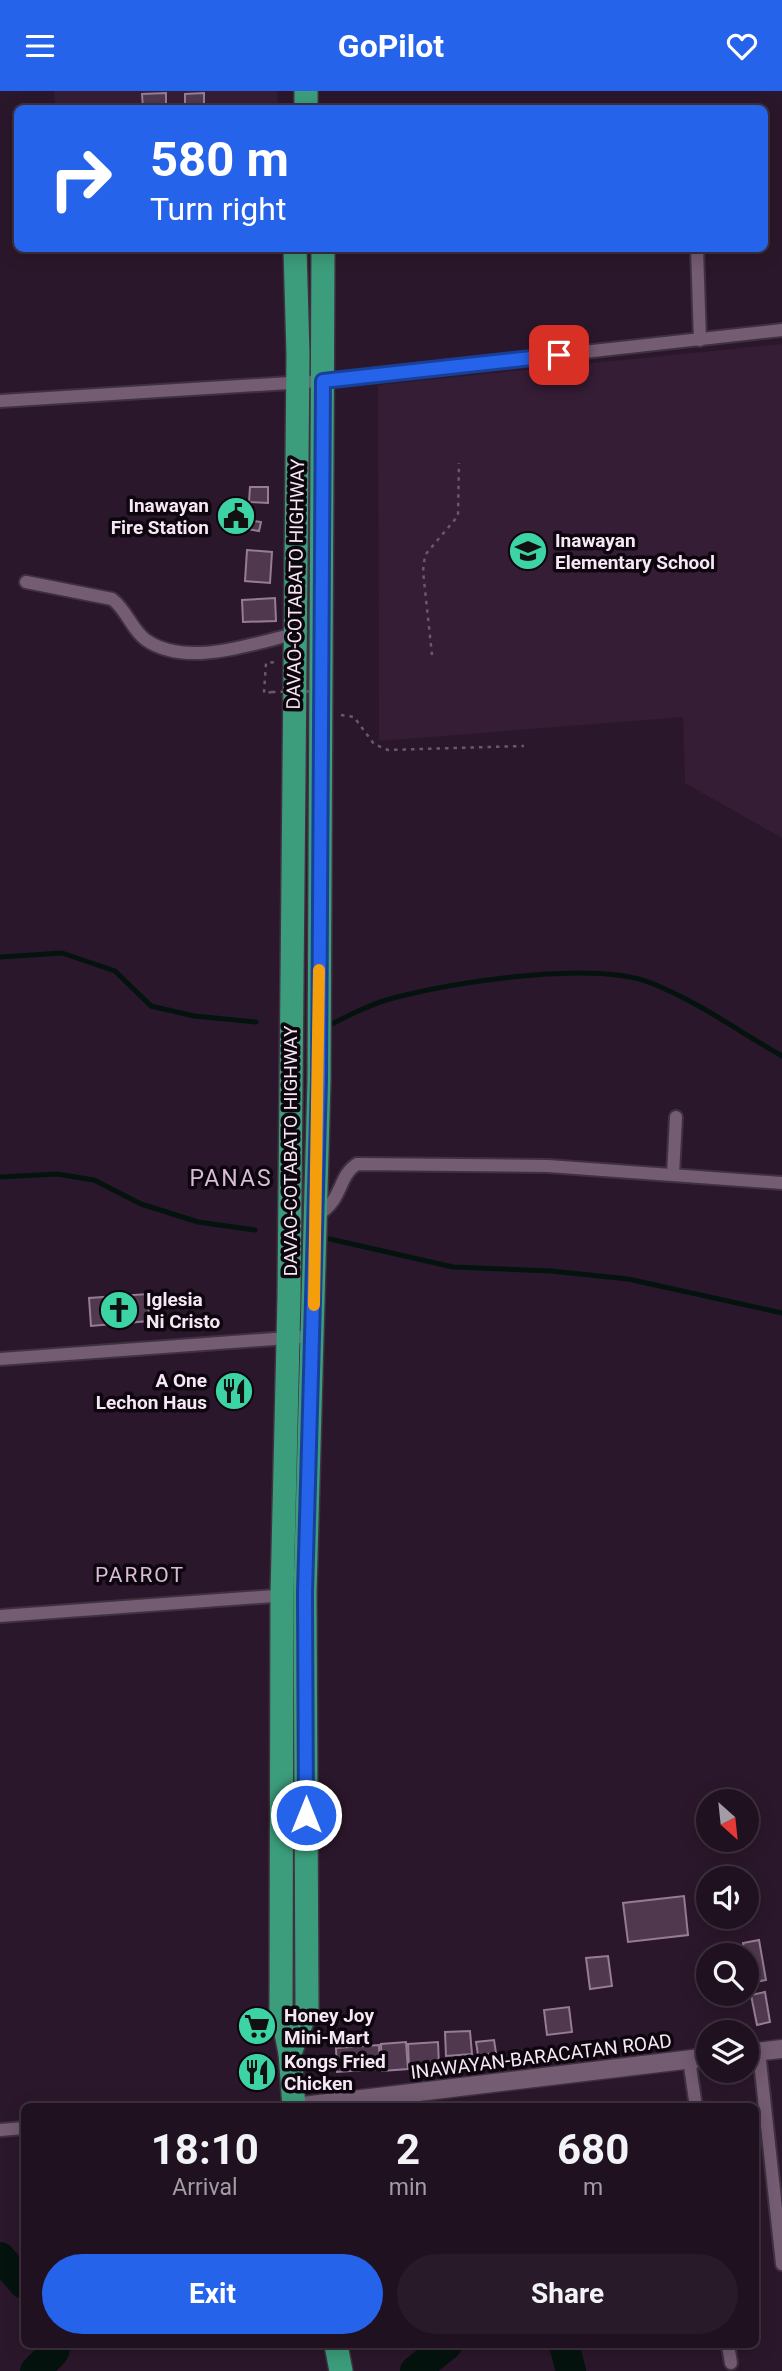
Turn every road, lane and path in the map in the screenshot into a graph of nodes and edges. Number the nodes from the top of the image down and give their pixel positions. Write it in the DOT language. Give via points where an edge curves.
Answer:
graph roads {
  1 [pos="295,252"];
  2 [pos="323,252"];
  3 [pos="696,252"];
  4 [pos="782,331"];
  5 [pos="700,340"];
  6 [pos="323,381"];
  7 [pos="298,382"];
  8 [pos="0,401"];
  9 [pos="459,463"];
  10 [pos="26,582"];
  11 [pos="294,634"];
  12 [pos="432,655"];
  13 [pos="266,663"];
  14 [pos="329,691"];
  15 [pos="320,713"];
  16 [pos="524,746"];
  17 [pos="676,1117"];
  18 [pos="673,1175"];
  19 [pos="782,1183"];
  20 [pos="316,1216"];
  21 [pos="314,1336"];
  22 [pos="288,1337"];
  23 [pos="0,1359"];
  24 [pos="294,1594"];
  25 [pos="0,1616"];
  26 [pos="782,2049"];
  27 [pos="759,2051"];
  28 [pos="696,2058"];
  29 [pos="689,2059"];
  30 [pos="757,2083"];
  31 [pos="294,2103"];
  32 [pos="327,2103"];
  33 [pos="695,2103"];
  34 [pos="21,2128"];
  35 [pos="0,2130"];
  36 [pos="782,2264"];
  37 [pos="336,2348"];
  38 [pos="728,2348"];
  39 [pos="731,2363"];
  40 [pos="341,2370"];
  1 -- 7 [label="highway, DAVAO-COTABATO HIGHWAY"];
  2 -- 6 [label="highway, DAVAO-COTABATO HIGHWAY"];
  3 -- 5 [label="street"];
  4 -- 5 [label="street"];
  5 -- 6 [label="street"];
  6 -- 7 [label="street"];
  6 -- 15 [label="highway, DAVAO-COTABATO HIGHWAY"];
  7 -- 8 [label="street"];
  7 -- 11 [label="highway, DAVAO-COTABATO HIGHWAY"];
  9 -- 12 [label="path" via="458,516 425,555"];
  10 -- 11 [label="street" via="112,599 144,639 180,653"];
  11 -- 22 [label="highway, DAVAO-COTABATO HIGHWAY"];
  13 -- 14 [label="path, bridge" via="264,692"];
  15 -- 16 [label="path" via="351,715 374,744 388,750"];
  15 -- 20 [label="highway, DAVAO-COTABATO HIGHWAY"];
  17 -- 18 [label="street"];
  18 -- 19 [label="street"];
  18 -- 20 [label="street" via="516,1165 357,1164 332,1206"];
  20 -- 21 [label="highway, DAVAO-COTABATO HIGHWAY"];
  21 -- 22 [label="street"];
  21 -- 24 [label="highway, DAVAO-COTABATO HIGHWAY"];
  22 -- 23 [label="street"];
  22 -- 24 [label="highway, DAVAO-COTABATO HIGHWAY"];
  24 -- 25 [label="street"];
  24 -- 31 [label="highway, DAVAO-COTABATO HIGHWAY" via="307,2008 290,2053"];
  26 -- 27 [label="main road"];
  28 -- 29 [label="main road, INAWAYAN-BARACATAN ROAD"];
  29 -- 32 [label="main road, INAWAYAN-BARACATAN ROAD"];
  29 -- 33 [label="street"];
  30 -- 36 [label="street"];
  34 -- 35 [label="street"];
  37 -- 40 [label="highway"];
  38 -- 39 [label="street"];
}
